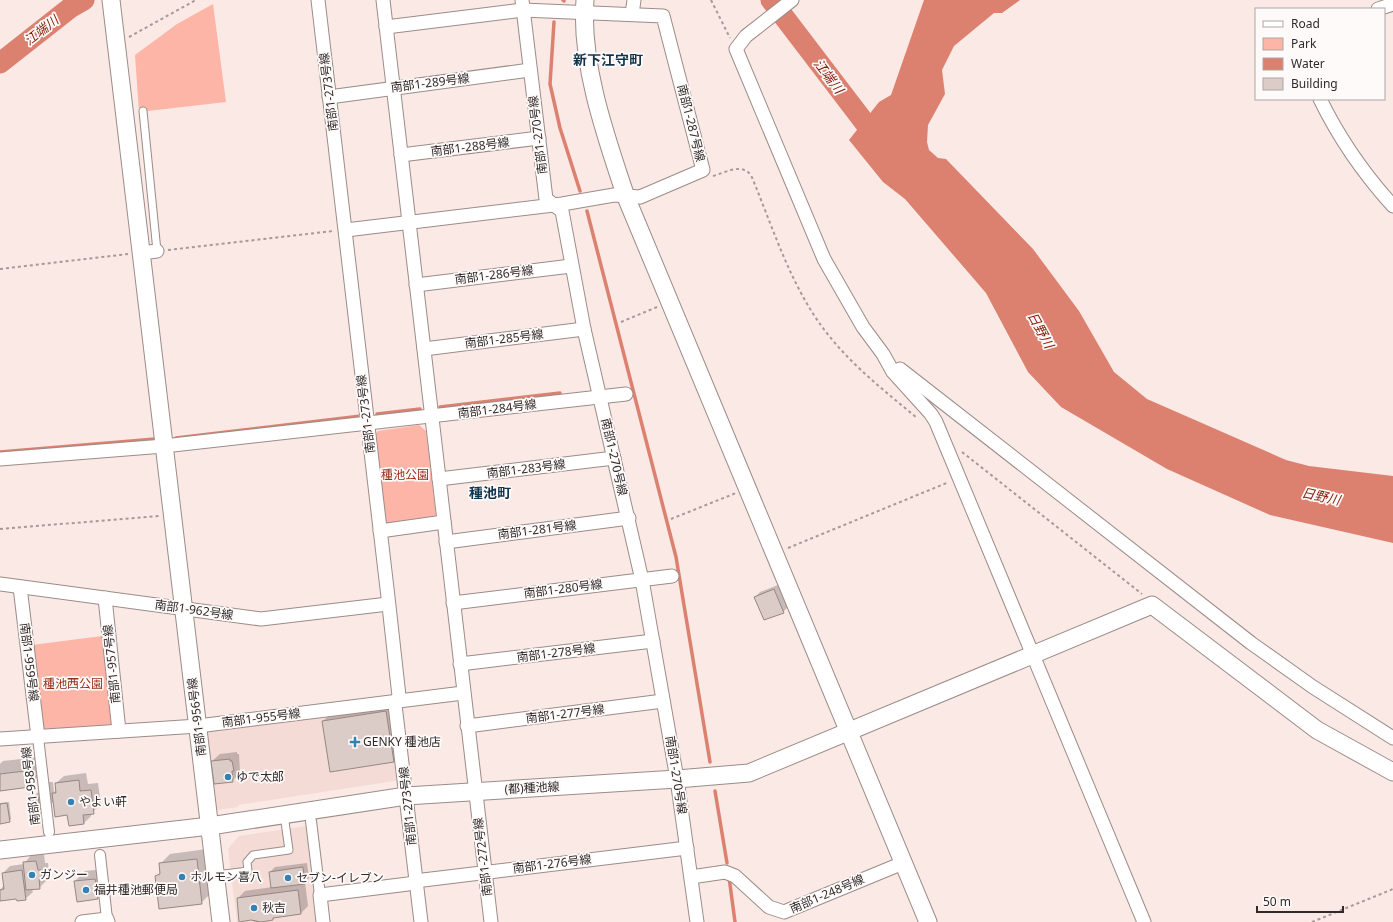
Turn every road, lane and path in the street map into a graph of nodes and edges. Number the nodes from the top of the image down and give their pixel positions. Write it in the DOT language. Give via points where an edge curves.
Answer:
graph roads {
  1 [pos="111,0"];
  2 [pos="196,0"];
  3 [pos="318,0"];
  4 [pos="383,0"];
  5 [pos="634,0"];
  6 [pos="711,0"];
  7 [pos="792,0"];
  8 [pos="1393,4"];
  9 [pos="523,5"];
  10 [pos="585,6"];
  11 [pos="1381,8"];
  12 [pos="632,14"];
  13 [pos="386,27"];
  14 [pos="116,39"];
  15 [pos="736,49"];
  16 [pos="530,70"];
  17 [pos="393,88"];
  18 [pos="330,97"];
  19 [pos="1321,100"];
  20 [pos="143,111"];
  21 [pos="538,138"];
  22 [pos="401,155"];
  23 [pos="626,197"];
  24 [pos="553,205"];
  25 [pos="1393,206"];
  26 [pos="408,222"];
  27 [pos="346,230"];
  28 [pos="149,252"];
  29 [pos="571,266"];
  30 [pos="0,269"];
  31 [pos="416,285"];
  32 [pos="671,301"];
  33 [pos="621,322"];
  34 [pos="584,329"];
  35 [pos="424,349"];
  36 [pos="883,354"];
  37 [pos="626,394"];
  38 [pos="600,397"];
  39 [pos="431,417"];
  40 [pos="368,423"];
  41 [pos="164,446"];
  42 [pos="614,458"];
  43 [pos="0,459"];
  44 [pos="959,478"];
  45 [pos="438,479"];
  46 [pos="748,488"];
  47 [pos="172,515"];
  48 [pos="629,518"];
  49 [pos="671,519"];
  50 [pos="444,522"];
  51 [pos="0,529"];
  52 [pos="380,532"];
  53 [pos="446,542"];
  54 [pos="774,554"];
  55 [pos="672,576"];
  56 [pos="642,580"];
  57 [pos="0,584"];
  58 [pos="20,586"];
  59 [pos="105,598"];
  60 [pos="453,603"];
  61 [pos="388,604"];
  62 [pos="184,608"];
  63 [pos="653,642"];
  64 [pos="1032,655"];
  65 [pos="460,664"];
  66 [pos="463,693"];
  67 [pos="399,701"];
  68 [pos="663,701"];
  69 [pos="198,726"];
  70 [pos="467,726"];
  71 [pos="119,731"];
  72 [pos="848,732"];
  73 [pos="38,737"];
  74 [pos="1393,738"];
  75 [pos="0,739"];
  76 [pos="1393,772"];
  77 [pos="677,779"];
  78 [pos="475,791"];
  79 [pos="406,796"];
  80 [pos="284,815"];
  81 [pos="311,821"];
  82 [pos="210,826"];
  83 [pos="49,832"];
  84 [pos="687,848"];
  85 [pos="0,850"];
  86 [pos="100,855"];
  87 [pos="903,863"];
  88 [pos="485,872"];
  89 [pos="216,876"];
  90 [pos="691,877"];
  91 [pos="416,882"];
  92 [pos="1393,889"];
  93 [pos="320,895"];
  94 [pos="108,920"];
  95 [pos="82,922"];
  96 [pos="221,922"];
  97 [pos="323,922"];
  98 [pos="422,922"];
  99 [pos="491,922"];
  100 [pos="697,922"];
  101 [pos="928,922"];
  102 [pos="1144,922"];
  103 [pos="1312,922"];
  1 -- 14 [label="street, 南部1-956号線"];
  2 -- 14 [label="path"];
  3 -- 18 [label="street, 南部1-273号線"];
  4 -- 13 [label="street, 南部1-272号線"];
  5 -- 12 [label="street"];
  6 -- 15 [label="path"];
  7 -- 15 [label="street" via="746,36"];
  8 -- 11 [label="street"];
  9 -- 10 [label="street, 南部1-287号線"];
  9 -- 13 [label="street, 南部1-287号線"];
  9 -- 16 [label="street, 南部1-270号線"];
  10 -- 12 [label="street, 南部1-287号線"];
  10 -- 23 [label="street" via="589,60 598,104"];
  12 -- 23 [label="street, 南部1-287号線" via="663,16 703,170 640,197"];
  13 -- 17 [label="street, 南部1-272号線"];
  14 -- 28 [label="street, 南部1-956号線"];
  15 -- 36 [label="street" via="824,259"];
  16 -- 17 [label="street, 南部1-289号線"];
  16 -- 21 [label="street, 南部1-270号線"];
  17 -- 18 [label="street, 南部1-289号線"];
  17 -- 22 [label="street, 南部1-272号線"];
  18 -- 27 [label="street, 南部1-273号線"];
  19 -- 25 [label="street" via="1336,130"];
  20 -- 28 [label="lane"];
  21 -- 22 [label="street, 南部1-288号線"];
  21 -- 24 [label="street, 南部1-270号線" via="546,199"];
  22 -- 26 [label="street, 南部1-272号線"];
  23 -- 24 [label="street, 南部1-287号線" via="614,195"];
  23 -- 32 [label="street"];
  24 -- 26 [label="street, 南部1-287号線"];
  24 -- 29 [label="street, 南部1-270号線" via="562,211"];
  26 -- 27 [label="street, 南部1-287号線"];
  26 -- 31 [label="street, 南部1-272号線"];
  27 -- 28 [label="path"];
  27 -- 40 [label="street, 南部1-273号線"];
  28 -- 30 [label="path"];
  28 -- 41 [label="street, 南部1-956号線"];
  29 -- 31 [label="street, 南部1-286号線"];
  29 -- 34 [label="street, 南部1-270号線"];
  31 -- 35 [label="street, 南部1-272号線"];
  32 -- 33 [label="path"];
  32 -- 46 [label="street"];
  34 -- 35 [label="street, 南部1-285号線"];
  34 -- 38 [label="street, 南部1-270号線"];
  35 -- 39 [label="street, 南部1-272号線"];
  36 -- 44 [label="street" via="893,372 931,414"];
  36 -- 74 [label="street" via="916,383 1244,638 1313,687"];
  37 -- 38 [label="street, 南部1-284号線"];
  38 -- 39 [label="street, 南部1-284号線"];
  38 -- 42 [label="street, 南部1-270号線"];
  39 -- 40 [label="street, 南部1-284号線"];
  39 -- 45 [label="street, 南部1-272号線"];
  40 -- 41 [label="street, 南部1-284号線"];
  40 -- 52 [label="street, 南部1-273号線"];
  41 -- 43 [label="street, 南部1-284号線"];
  41 -- 47 [label="street, 南部1-956号線"];
  42 -- 45 [label="street, 南部1-283号線"];
  42 -- 48 [label="street, 南部1-270号線"];
  44 -- 54 [label="path"];
  44 -- 64 [label="street"];
  45 -- 50 [label="street, 南部1-272号線"];
  46 -- 49 [label="path"];
  46 -- 54 [label="street"];
  47 -- 51 [label="path"];
  47 -- 62 [label="street, 南部1-956号線"];
  48 -- 53 [label="street, 南部1-281号線"];
  48 -- 56 [label="street, 南部1-270号線"];
  50 -- 52 [label="street"];
  50 -- 53 [label="street, 南部1-272号線"];
  52 -- 61 [label="street, 南部1-273号線"];
  53 -- 60 [label="street, 南部1-272号線"];
  54 -- 72 [label="street"];
  55 -- 56 [label="street, 南部1-280号線"];
  56 -- 60 [label="street, 南部1-280号線"];
  56 -- 63 [label="street, 南部1-270号線"];
  57 -- 58 [label="street, 南部1-962号線"];
  58 -- 59 [label="street, 南部1-962号線"];
  58 -- 73 [label="street, 南部1-959号線"];
  59 -- 62 [label="street, 南部1-962号線"];
  59 -- 71 [label="street, 南部1-957号線"];
  60 -- 65 [label="street, 南部1-272号線"];
  61 -- 62 [label="street, 南部1-962号線" via="261,620"];
  61 -- 67 [label="street, 南部1-273号線"];
  62 -- 69 [label="street, 南部1-956号線"];
  63 -- 65 [label="street, 南部1-278号線"];
  63 -- 68 [label="street, 南部1-270号線"];
  64 -- 72 [label="street, (都)種池線"];
  64 -- 76 [label="street, (都)種池線" via="1152,605 1317,730"];
  64 -- 102 [label="street"];
  65 -- 66 [label="street, 南部1-272号線"];
  66 -- 67 [label="street, 南部1-955号線"];
  66 -- 70 [label="street, 南部1-272号線"];
  67 -- 69 [label="street, 南部1-955号線"];
  67 -- 79 [label="street, 南部1-273号線" via="396,705"];
  68 -- 70 [label="street, 南部1-277号線"];
  68 -- 77 [label="street, 南部1-270号線"];
  69 -- 71 [label="street, 南部1-955号線"];
  69 -- 82 [label="street, 南部1-956号線"];
  70 -- 78 [label="street, 南部1-272号線"];
  71 -- 73 [label="street, 南部1-955号線"];
  72 -- 77 [label="street, (都)種池線" via="749,773"];
  72 -- 87 [label="street"];
  73 -- 75 [label="street, 南部1-955号線"];
  73 -- 83 [label="street, 南部1-958号線"];
  77 -- 78 [label="street, (都)種池線"];
  77 -- 84 [label="street, 南部1-270号線"];
  78 -- 79 [label="street, (都)種池線"];
  78 -- 88 [label="street, 南部1-272号線"];
  79 -- 80 [label="street, (都)種池線"];
  79 -- 91 [label="street, 南部1-273号線"];
  80 -- 82 [label="street, (都)種池線"];
  80 -- 89 [label="lane" via="289,850 253,855 247,862 248,871"];
  81 -- 93 [label="street"];
  82 -- 85 [label="street, (都)種池線"];
  82 -- 89 [label="street, 南部1-956号線"];
  84 -- 88 [label="street, 南部1-276号線"];
  84 -- 90 [label="street, 南部1-270号線"];
  86 -- 94 [label="street"];
  87 -- 90 [label="street, 南部1-248号線" via="784,912 769,907 734,876 725,872"];
  87 -- 101 [label="street"];
  88 -- 91 [label="street, 南部1-276号線"];
  88 -- 99 [label="street, 南部1-272号線"];
  89 -- 96 [label="street, 南部1-956号線"];
  90 -- 100 [label="street, 南部1-270号線"];
  91 -- 93 [label="street, 南部1-276号線"];
  91 -- 98 [label="street, 南部1-273号線"];
  92 -- 103 [label="path"];
  93 -- 97 [label="street"];
  94 -- 95 [label="street"];
}
